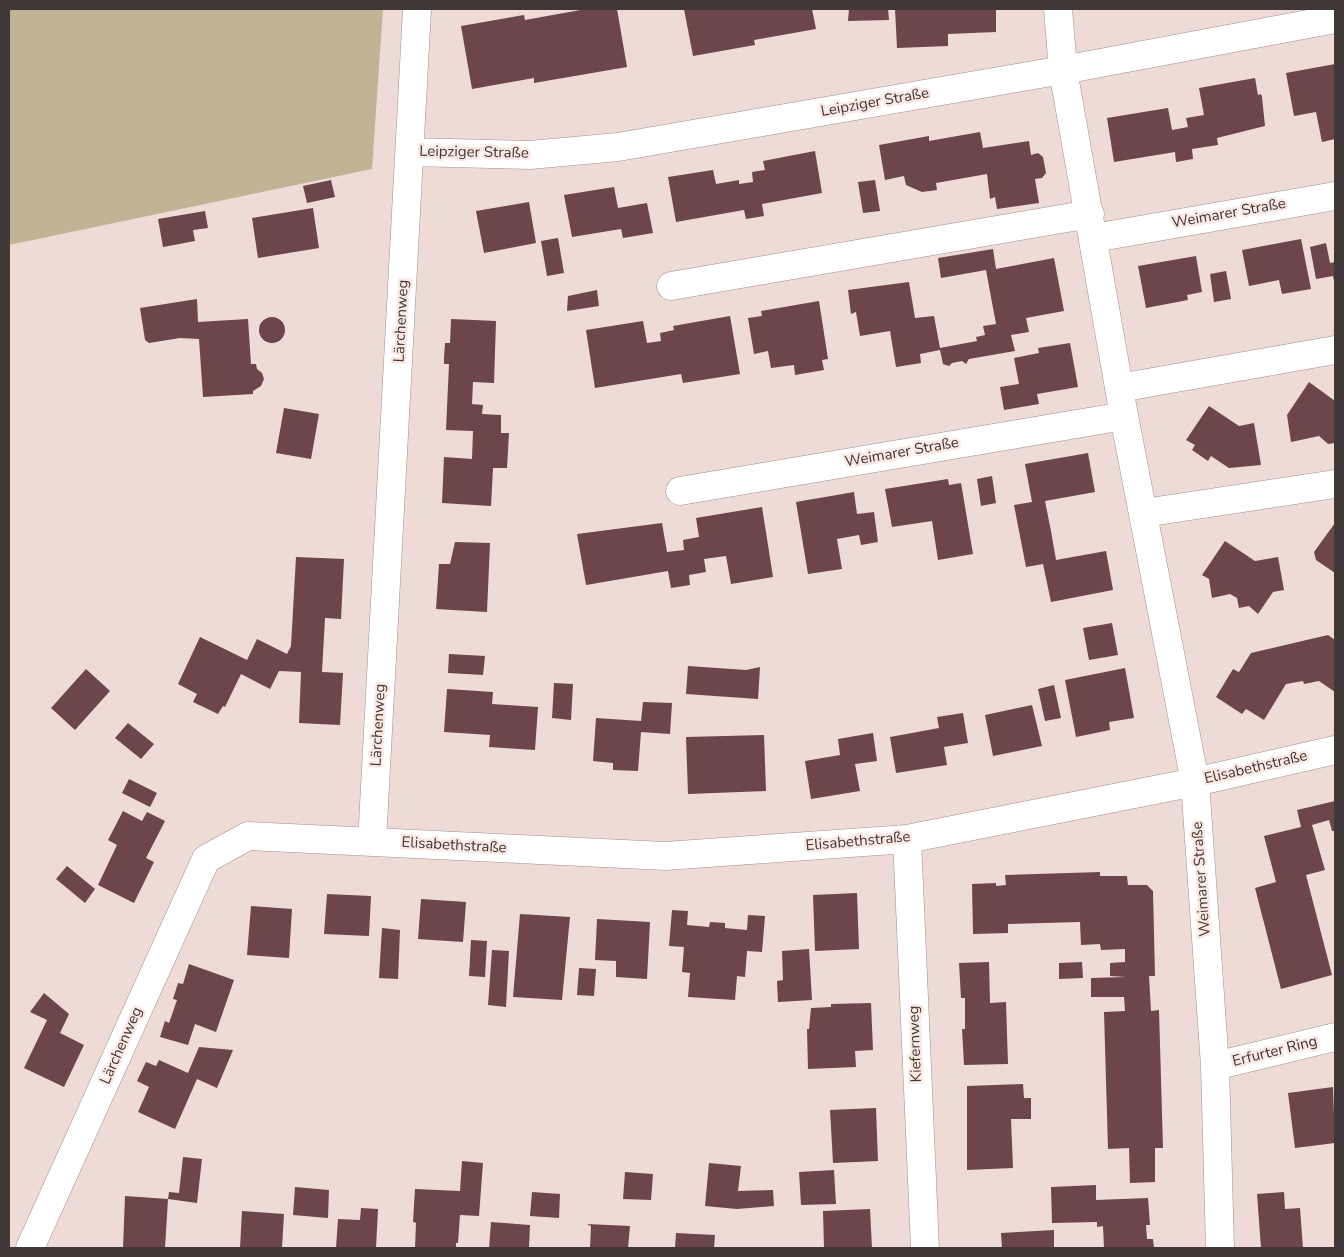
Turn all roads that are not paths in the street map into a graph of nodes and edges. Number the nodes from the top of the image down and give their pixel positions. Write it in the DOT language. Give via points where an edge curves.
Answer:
graph roads {
  1 [pos="417,9"];
  2 [pos="1058,9"];
  3 [pos="1335,19"];
  4 [pos="1063,70"];
  5 [pos="411,152"];
  6 [pos="1335,196"];
  7 [pos="1092,226"];
  8 [pos="671,286"];
  9 [pos="1335,350"];
  10 [pos="1119,388"];
  11 [pos="1124,416"];
  12 [pos="1335,484"];
  13 [pos="680,491"];
  14 [pos="1144,513"];
  15 [pos="1335,750"];
  16 [pos="1195,782"];
  17 [pos="907,839"];
  18 [pos="372,842"];
  19 [pos="1335,1037"];
  20 [pos="1215,1066"];
  21 [pos="30,1248"];
  22 [pos="925,1248"];
  23 [pos="1220,1248"];
  1 -- 5 [label="street, Lärchenweg"];
  2 -- 4 [label="street, Weimarer Straße"];
  3 -- 4 [label="street, Leipziger Straße"];
  4 -- 5 [label="street, Leipziger Straße" via="618,147 530,155"];
  4 -- 7 [label="street, Weimarer Straße"];
  5 -- 18 [label="street, Lärchenweg"];
  6 -- 7 [label="street, Weimarer Straße"];
  7 -- 8 [label="street, Weimarer Straße"];
  7 -- 10 [label="street, Weimarer Straße"];
  9 -- 10 [label="street"];
  10 -- 11 [label="street, Weimarer Straße"];
  11 -- 13 [label="street, Weimarer Straße"];
  11 -- 14 [label="street, Weimarer Straße"];
  12 -- 14 [label="street"];
  14 -- 16 [label="street, Weimarer Straße"];
  15 -- 16 [label="street, Elisabethstraße"];
  16 -- 17 [label="street, Elisabethstraße"];
  16 -- 20 [label="street, Weimarer Straße"];
  17 -- 18 [label="street, Elisabethstraße" via="665,856"];
  17 -- 22 [label="street, Kiefernweg"];
  18 -- 21 [label="street, Lärchenweg" via="248,836 206,859"];
  19 -- 20 [label="street, Erfurter Ring"];
  20 -- 23 [label="street, Weimarer Straße"];
}
